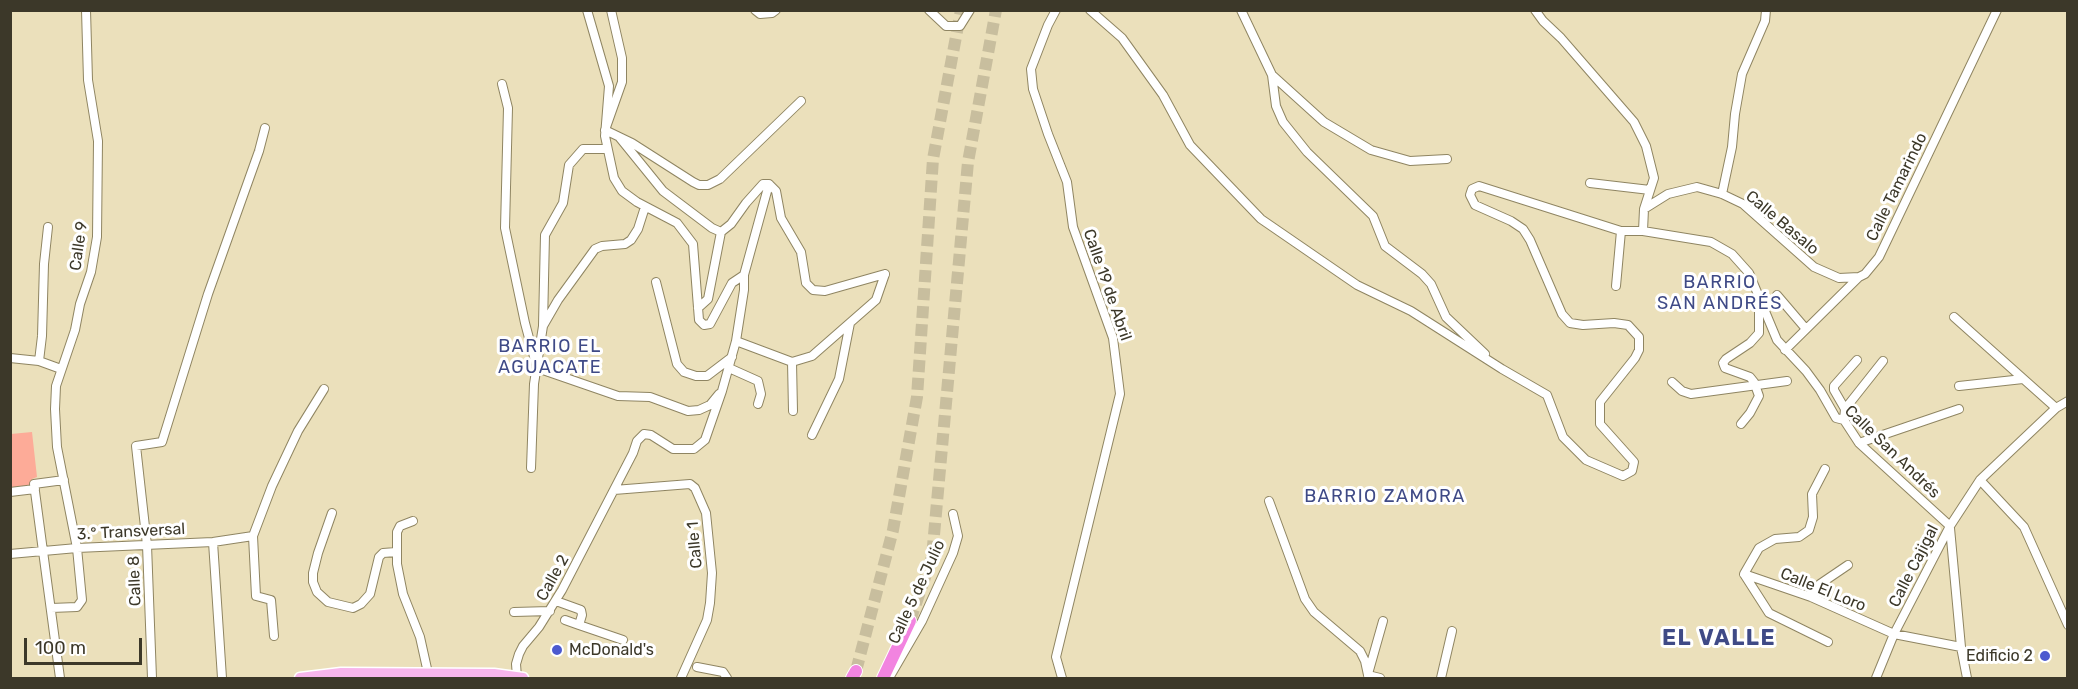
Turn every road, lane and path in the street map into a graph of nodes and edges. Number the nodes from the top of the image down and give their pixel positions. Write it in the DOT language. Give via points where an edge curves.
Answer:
graph roads {
  1 [pos="86,10"];
  2 [pos="587,10"];
  3 [pos="611,10"];
  4 [pos="755,10"];
  5 [pos="776,10"];
  6 [pos="929,10"];
  7 [pos="970,10"];
  8 [pos="1056,10"];
  9 [pos="1090,10"];
  10 [pos="1241,10"];
  11 [pos="1535,10"];
  12 [pos="1766,10"];
  13 [pos="1997,10"];
  14 [pos="1272,75"];
  15 [pos="502,84"];
  16 [pos="801,101"];
  17 [pos="265,129"];
  18 [pos="605,130"];
  19 [pos="620,138"];
  20 [pos="607,149"];
  21 [pos="1447,159"];
  22 [pos="1590,183"];
  23 [pos="770,184"];
  24 [pos="1650,190"];
  25 [pos="1722,194"];
  26 [pos="645,207"];
  27 [pos="1644,209"];
  28 [pos="48,227"];
  29 [pos="1621,231"];
  30 [pos="1643,231"];
  31 [pos="721,232"];
  32 [pos="744,275"];
  33 [pos="1858,277"];
  34 [pos="656,282"];
  35 [pos="1616,286"];
  36 [pos="1777,295"];
  37 [pos="1759,298"];
  38 [pos="698,308"];
  39 [pos="1954,317"];
  40 [pos="850,323"];
  41 [pos="543,326"];
  42 [pos="1806,329"];
  43 [pos="736,341"];
  44 [pos="1785,350"];
  45 [pos="732,357"];
  46 [pos="10,358"];
  47 [pos="1857,360"];
  48 [pos="39,361"];
  49 [pos="1883,361"];
  50 [pos="792,362"];
  51 [pos="537,368"];
  52 [pos="729,368"];
  53 [pos="61,369"];
  54 [pos="1502,369"];
  55 [pos="2023,379"];
  56 [pos="1787,381"];
  57 [pos="1672,382"];
  58 [pos="1959,386"];
  59 [pos="1756,387"];
  60 [pos="324,389"];
  61 [pos="722,391"];
  62 [pos="2067,401"];
  63 [pos="758,404"];
  64 [pos="2056,408"];
  65 [pos="1845,409"];
  66 [pos="1959,409"];
  67 [pos="793,411"];
  68 [pos="1844,420"];
  69 [pos="1741,424"];
  70 [pos="812,435"];
  71 [pos="1859,443"];
  72 [pos="531,468"];
  73 [pos="1825,470"];
  74 [pos="64,480"];
  75 [pos="1980,480"];
  76 [pos="35,489"];
  77 [pos="614,489"];
  78 [pos="10,492"];
  79 [pos="1269,501"];
  80 [pos="332,513"];
  81 [pos="953,514"];
  82 [pos="413,521"];
  83 [pos="1950,526"];
  84 [pos="253,536"];
  85 [pos="213,542"];
  86 [pos="147,545"];
  87 [pos="77,548"];
  88 [pos="43,550"];
  89 [pos="396,552"];
  90 [pos="10,554"];
  91 [pos="1848,565"];
  92 [pos="1744,574"];
  93 [pos="1811,597"];
  94 [pos="556,601"];
  95 [pos="51,608"];
  96 [pos="550,610"];
  97 [pos="514,612"];
  98 [pos="565,620"];
  99 [pos="910,621"];
  100 [pos="1383,621"];
  101 [pos="579,625"];
  102 [pos="2067,625"];
  103 [pos="1452,631"];
  104 [pos="1894,634"];
  105 [pos="274,636"];
  106 [pos="623,640"];
  107 [pos="1828,642"];
  108 [pos="1961,646"];
  109 [pos="697,667"];
  110 [pos="428,673"];
  111 [pos="1367,677"];
  112 [pos="60,678"];
  113 [pos="152,678"];
  114 [pos="222,678"];
  115 [pos="300,678"];
  116 [pos="520,678"];
  117 [pos="681,678"];
  118 [pos="727,678"];
  119 [pos="883,678"];
  120 [pos="889,678"];
  121 [pos="1062,678"];
  122 [pos="1380,678"];
  123 [pos="1441,678"];
  124 [pos="1876,678"];
  125 [pos="1967,678"];
  1 -- 53 [label="street, Calle 9" via="88,80 98,141 97,237 91,272"];
  2 -- 18 [label="street" via="609,86"];
  3 -- 18 [label="street" via="622,58 622,82"];
  4 -- 5 [label="street" via="760,14"];
  6 -- 7 [label="street" via="946,26 960,26"];
  8 -- 121 [label="street, Calle 19 de Abril" via="1030,69 1033,89 1067,182 1073,227 1113,338 1120,394 1056,657"];
  9 -- 54 [label="street" via="1122,38 1163,95 1190,145 1261,219 1357,285 1411,311"];
  10 -- 14 [label="street"];
  11 -- 24 [label="street" via="1634,122 1646,146 1654,178"];
  12 -- 25 [label="street" via="1742,74"];
  13 -- 33 [label="street, Calle Tamarindo" via="1879,257"];
  14 -- 21 [label="street" via="1324,122 1371,150 1410,161"];
  14 -- 54 [label="street" via="1276,106 1294,138 1373,216 1385,246 1431,284 1446,317"];
  15 -- 51 [label="street" via="508,108 505,228"];
  16 -- 19 [label="street" via="720,179 708,185 693,182"];
  17 -- 86 [label="street, Calle 8" via="162,442 136,446"];
  18 -- 19 [label="street"];
  18 -- 20 [label="street"];
  19 -- 31 [label="street" via="663,191"];
  20 -- 26 [label="street" via="614,178 622,191"];
  20 -- 41 [label="street" via="583,149 569,165 563,203 545,235"];
  22 -- 24 [label="street"];
  23 -- 31 [label="street" via="763,184"];
  23 -- 32 [label="street"];
  23 -- 40 [label="street" via="776,191 781,218 801,252 806,283 813,290 825,291 885,274 876,300"];
  24 -- 27 [label="street"];
  25 -- 27 [label="street, Calle Basalo" via="1698,187 1668,194"];
  25 -- 33 [label="street, Calle Basalo" via="1743,204 1814,267 1839,278"];
  26 -- 38 [label="street" via="677,224 693,244"];
  26 -- 41 [label="street" via="632,240 595,249"];
  27 -- 30 [label="street"];
  28 -- 48 [label="street"];
  29 -- 30 [label="street, Calle San Andrés"];
  29 -- 35 [label="street"];
  29 -- 54 [label="street, Calle San Andrés" via="1479,186 1470,195 1475,205 1522,229 1562,314 1570,323 1614,322 1628,325 1639,337 1635,358 1600,402 1600,424 1634,462 1632,471 1623,476 1586,460 1563,437 1547,395"];
  30 -- 37 [label="street, Calle San Andrés" via="1711,242 1727,249 1749,273"];
  31 -- 38 [label="street" via="708,299"];
  32 -- 38 [label="street" via="732,283 710,324 699,321"];
  32 -- 43 [label="street"];
  33 -- 42 [label="street, Calle Tamarindo"];
  34 -- 45 [label="street" via="677,364 684,372 707,376"];
  36 -- 42 [label="street"];
  37 -- 44 [label="street, Calle San Andrés"];
  37 -- 59 [label="street" via="1759,333 1723,363 1725,368 1750,377"];
  39 -- 55 [label="street"];
  40 -- 50 [label="street" via="812,356"];
  40 -- 70 [label="street" via="839,379"];
  41 -- 51 [label="street"];
  42 -- 44 [label="street, Calle Tamarindo"];
  43 -- 45 [label="street"];
  43 -- 50 [label="street"];
  44 -- 68 [label="street, Calle San Andrés" via="1806,371 1836,418"];
  45 -- 52 [label="street"];
  46 -- 48 [label="street"];
  47 -- 65 [label="street" via="1834,386"];
  48 -- 53 [label="street"];
  49 -- 65 [label="street"];
  50 -- 67 [label="street"];
  51 -- 61 [label="street" via="618,396 650,397 688,411 710,405"];
  51 -- 72 [label="street"];
  52 -- 61 [label="street"];
  52 -- 63 [label="street" via="758,381"];
  53 -- 74 [label="street, Calle 9" via="55,409"];
  55 -- 58 [label="street"];
  55 -- 64 [label="street"];
  56 -- 59 [label="street"];
  57 -- 59 [label="street" via="1691,394"];
  59 -- 69 [label="street" via="1759,396"];
  60 -- 84 [label="street" via="298,431"];
  61 -- 77 [label="street, Calle 2" via="705,440 694,449 673,449 644,434"];
  62 -- 64 [label="street, Calle Cajigal"];
  64 -- 75 [label="street, Calle Cajigal"];
  65 -- 68 [label="street"];
  66 -- 71 [label="street"];
  68 -- 71 [label="street, Calle San Andrés"];
  71 -- 83 [label="street, Calle San Andrés"];
  73 -- 92 [label="street" via="1812,494 1809,530 1799,537 1774,539 1759,548"];
  74 -- 76 [label="street" via="34,484"];
  74 -- 87 [label="street, Calle 9"];
  75 -- 83 [label="street, Calle Cajigal"];
  75 -- 102 [label="street" via="2024,527"];
  76 -- 78 [label="street"];
  76 -- 88 [label="street"];
  77 -- 94 [label="street, Calle 2"];
  77 -- 117 [label="street, Calle 1" via="690,484 706,513 712,573 710,603 707,620"];
  79 -- 111 [label="street" via="1305,599 1314,612 1359,651"];
  80 -- 89 [label="street" via="313,573 316,592 327,602 352,608 362,604 370,594 379,557"];
  81 -- 120 [label="street, Calle 5 de Julio" via="958,536 953,553 922,621"];
  82 -- 89 [label="street" via="400,526"];
  83 -- 104 [label="street, Calle Cajigal"];
  83 -- 108 [label="street"];
  84 -- 85 [label="street, 3.° Transversal"];
  84 -- 105 [label="street" via="256,596 271,600"];
  85 -- 86 [label="street, 3.° Transversal"];
  85 -- 114 [label="street"];
  86 -- 87 [label="street, 3.° Transversal"];
  86 -- 113 [label="street, Calle 8"];
  87 -- 88 [label="street, 3.° Transversal"];
  87 -- 95 [label="street, Calle 9" via="82,600 77,607"];
  88 -- 90 [label="street, 3.° Transversal"];
  88 -- 95 [label="street"];
  89 -- 110 [label="street" via="403,594 420,637"];
  91 -- 93 [label="street" via="1820,584"];
  92 -- 93 [label="street, Calle El Loro"];
  92 -- 107 [label="street" via="1769,614"];
  93 -- 104 [label="street, Calle El Loro"];
  94 -- 96 [label="street, Calle 2"];
  94 -- 101 [label="street" via="581,610"];
  95 -- 112 [label="street"];
  96 -- 97 [label="street"];
  96 -- 116 [label="street, Calle 2" via="519,654 516,664"];
  98 -- 101 [label="street"];
  99 -- 119 [label="highway"];
  100 -- 111 [label="street"];
  101 -- 106 [label="street"];
  103 -- 123 [label="street"];
  104 -- 108 [label="street, Calle El Loro"];
  104 -- 124 [label="street, Calle Cajigal"];
  108 -- 125 [label="street"];
  109 -- 118 [label="street" via="723,672"];
  110 -- 115 [label="main road" via="341,673"];
  110 -- 116 [label="main road"];
  111 -- 122 [label="street"];
}
